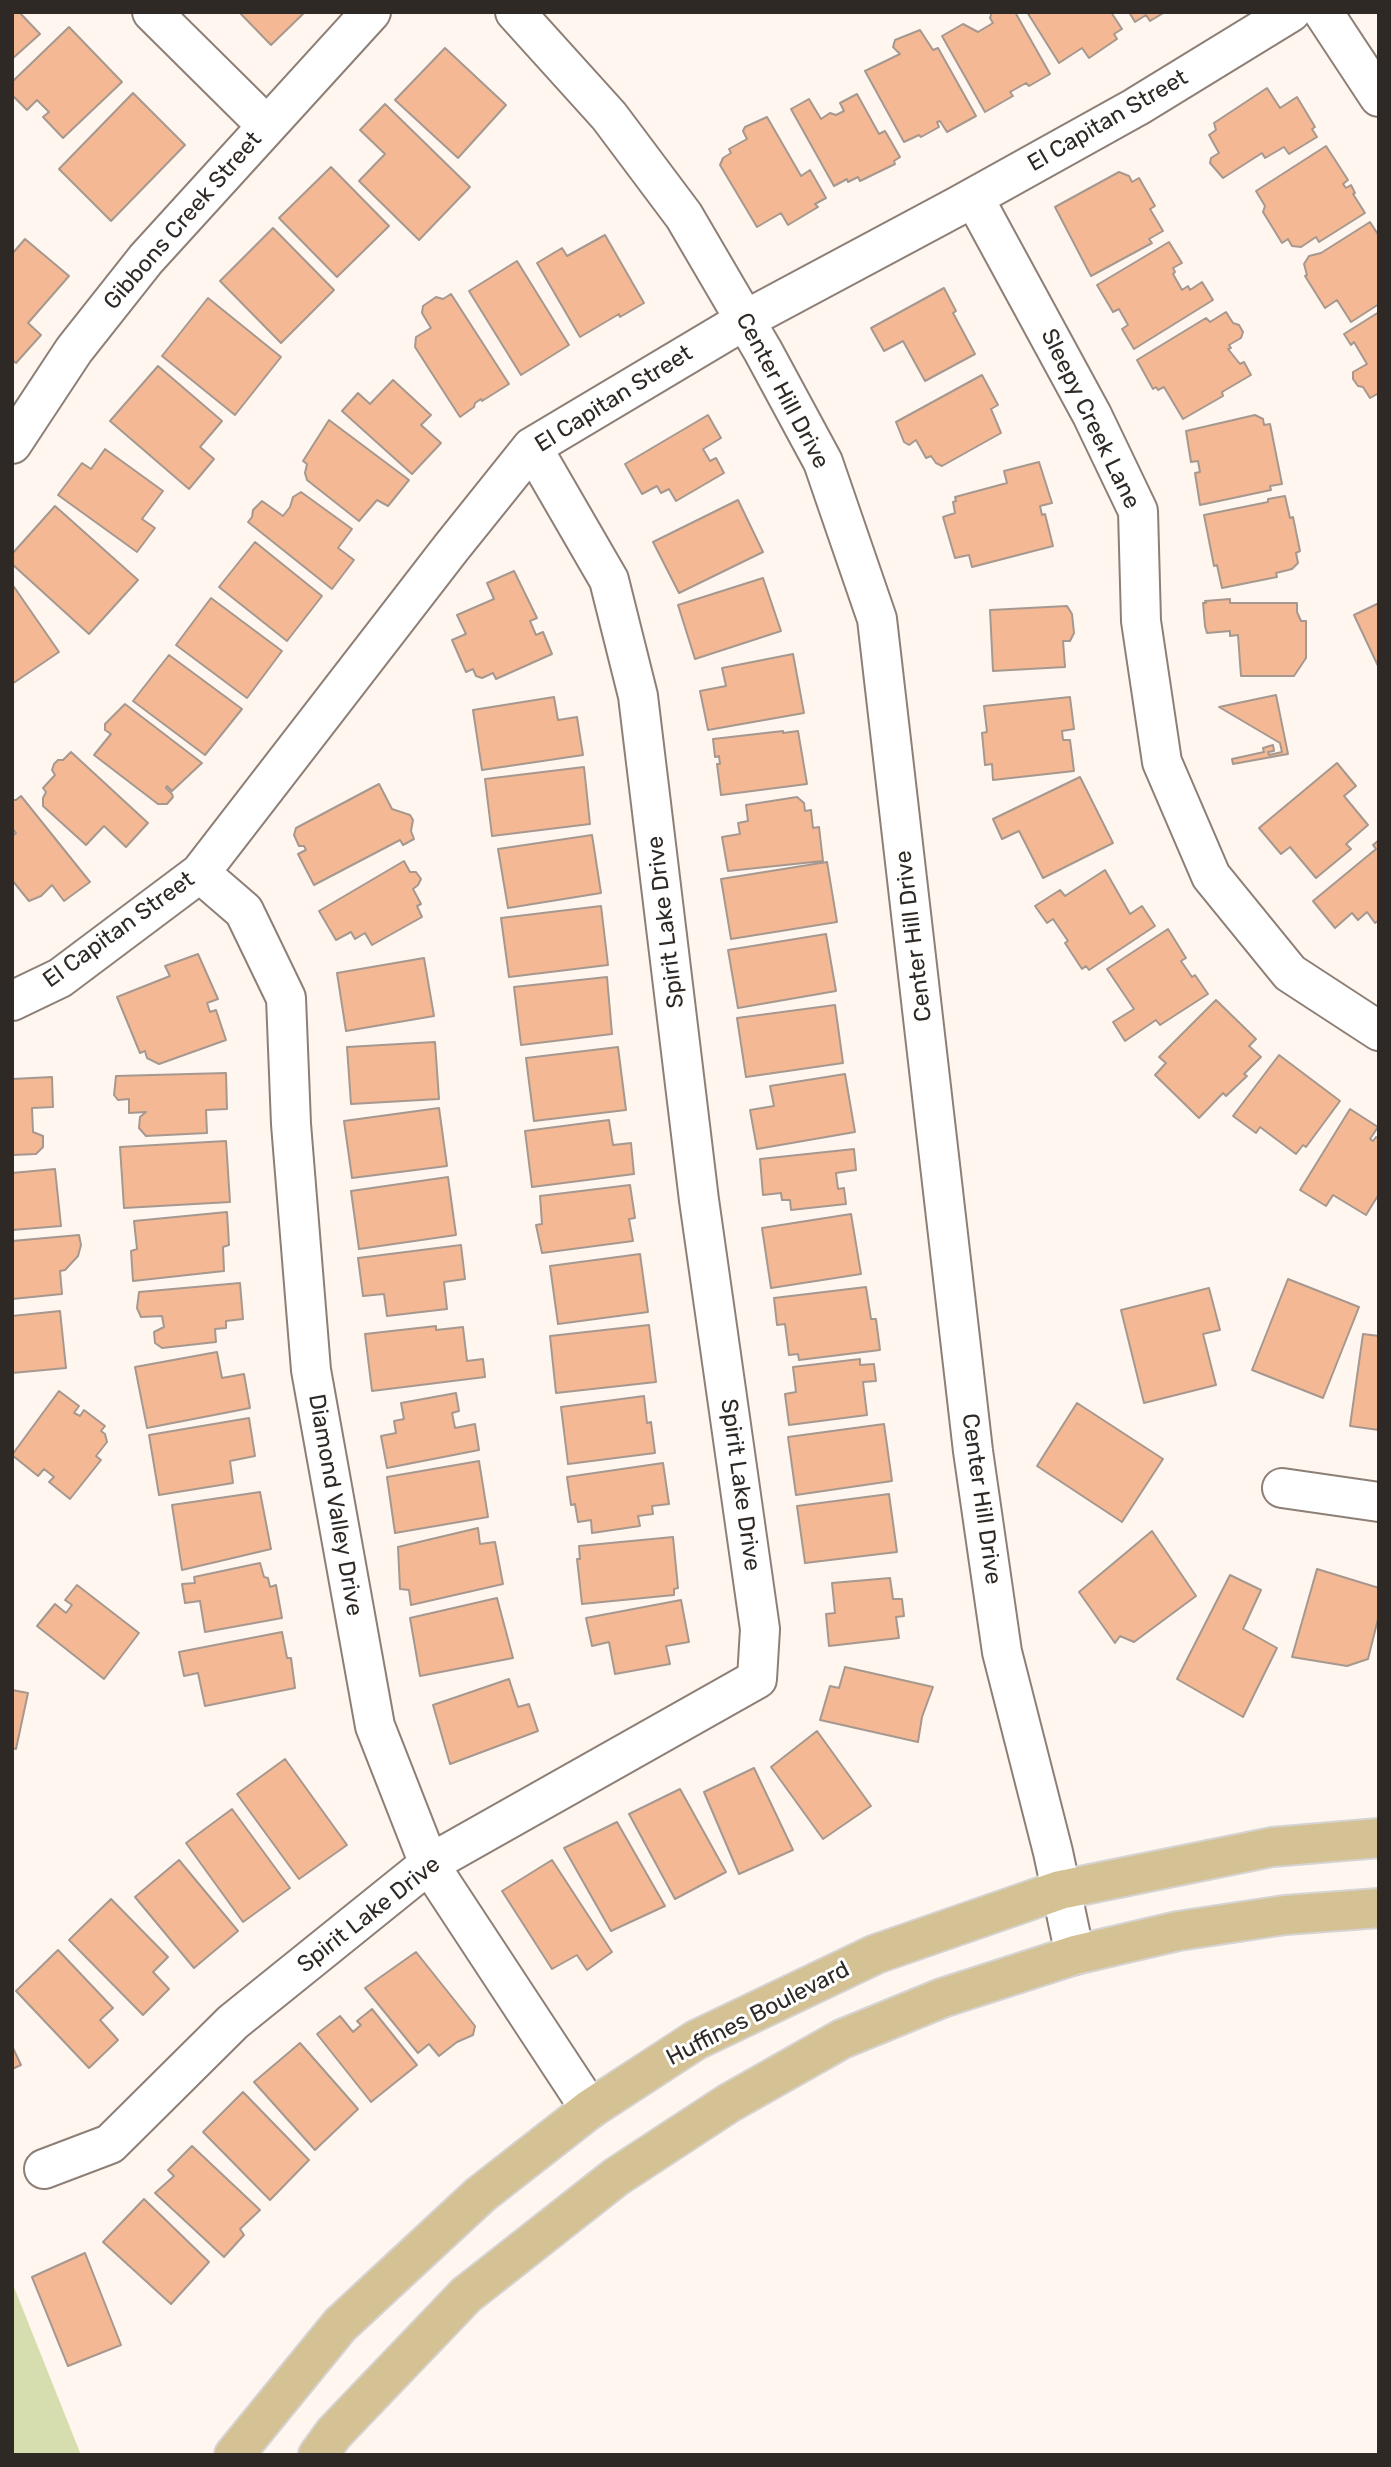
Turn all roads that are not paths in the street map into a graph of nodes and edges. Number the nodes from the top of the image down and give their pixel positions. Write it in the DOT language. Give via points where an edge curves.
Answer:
graph roads {
  1 [pos="152,12"];
  2 [pos="371,12"];
  3 [pos="515,12"];
  4 [pos="1291,12"];
  5 [pos="1323,12"];
  6 [pos="1379,97"];
  7 [pos="267,126"];
  8 [pos="974,198"];
  9 [pos="745,320"];
  10 [pos="12,444"];
  11 [pos="533,447"];
  12 [pos="200,873"];
  13 [pos="12,1001"];
  14 [pos="1379,1031"];
  15 [pos="1282,1488"];
  16 [pos="1379,1502"];
  17 [pos="1379,1838"];
  18 [pos="429,1864"];
  19 [pos="1060,1890"];
  20 [pos="1379,1908"];
  21 [pos="1075,1955"];
  22 [pos="590,2109"];
  23 [pos="44,2169"];
  24 [pos="234,2455"];
  25 [pos="318,2455"];
  1 -- 7 [label="street"];
  2 -- 7 [label="street, Gibbons Creek Street"];
  3 -- 9 [label="street, Center Hill Drive" via="609,117 684,216"];
  4 -- 8 [label="street, El Capitan Street"];
  5 -- 6 [label="street"];
  7 -- 10 [label="street, Gibbons Creek Street" via="146,258 74,350"];
  8 -- 9 [label="street, El Capitan Street"];
  8 -- 14 [label="street, Sleepy Creek Lane" via="1092,415 1138,511 1141,621 1162,762 1211,876 1290,973"];
  9 -- 11 [label="street, El Capitan Street"];
  9 -- 19 [label="street, Center Hill Drive" via="823,462 877,618 971,1437 1000,1638"];
  11 -- 12 [label="street, El Capitan Street"];
  11 -- 18 [label="street, Spirit Lake Drive" via="608,580 638,696 699,1200 760,1629 757,1679"];
  12 -- 13 [label="street, El Capitan Street" via="60,978"];
  12 -- 18 [label="street, Diamond Valley Drive" via="244,911 286,998 311,1370 375,1726"];
  15 -- 16 [label="street"];
  17 -- 19 [label="main road, Huffines Boulevard" via="1272,1847"];
  18 -- 22 [label="street, Diamond Valley Drive"];
  18 -- 23 [label="street, Spirit Lake Drive" via="233,2022 110,2144"];
  19 -- 21 [label="street, Center Hill Drive"];
  19 -- 22 [label="main road, Huffines Boulevard" via="876,1954 696,2040"];
  20 -- 21 [label="main road" via="1285,1914 1192,1928"];
  21 -- 25 [label="main road" via="942,1998 842,2039 729,2103 616,2177 466,2295"];
  22 -- 24 [label="main road, Huffines Boulevard" via="480,2195 340,2325"];
}
